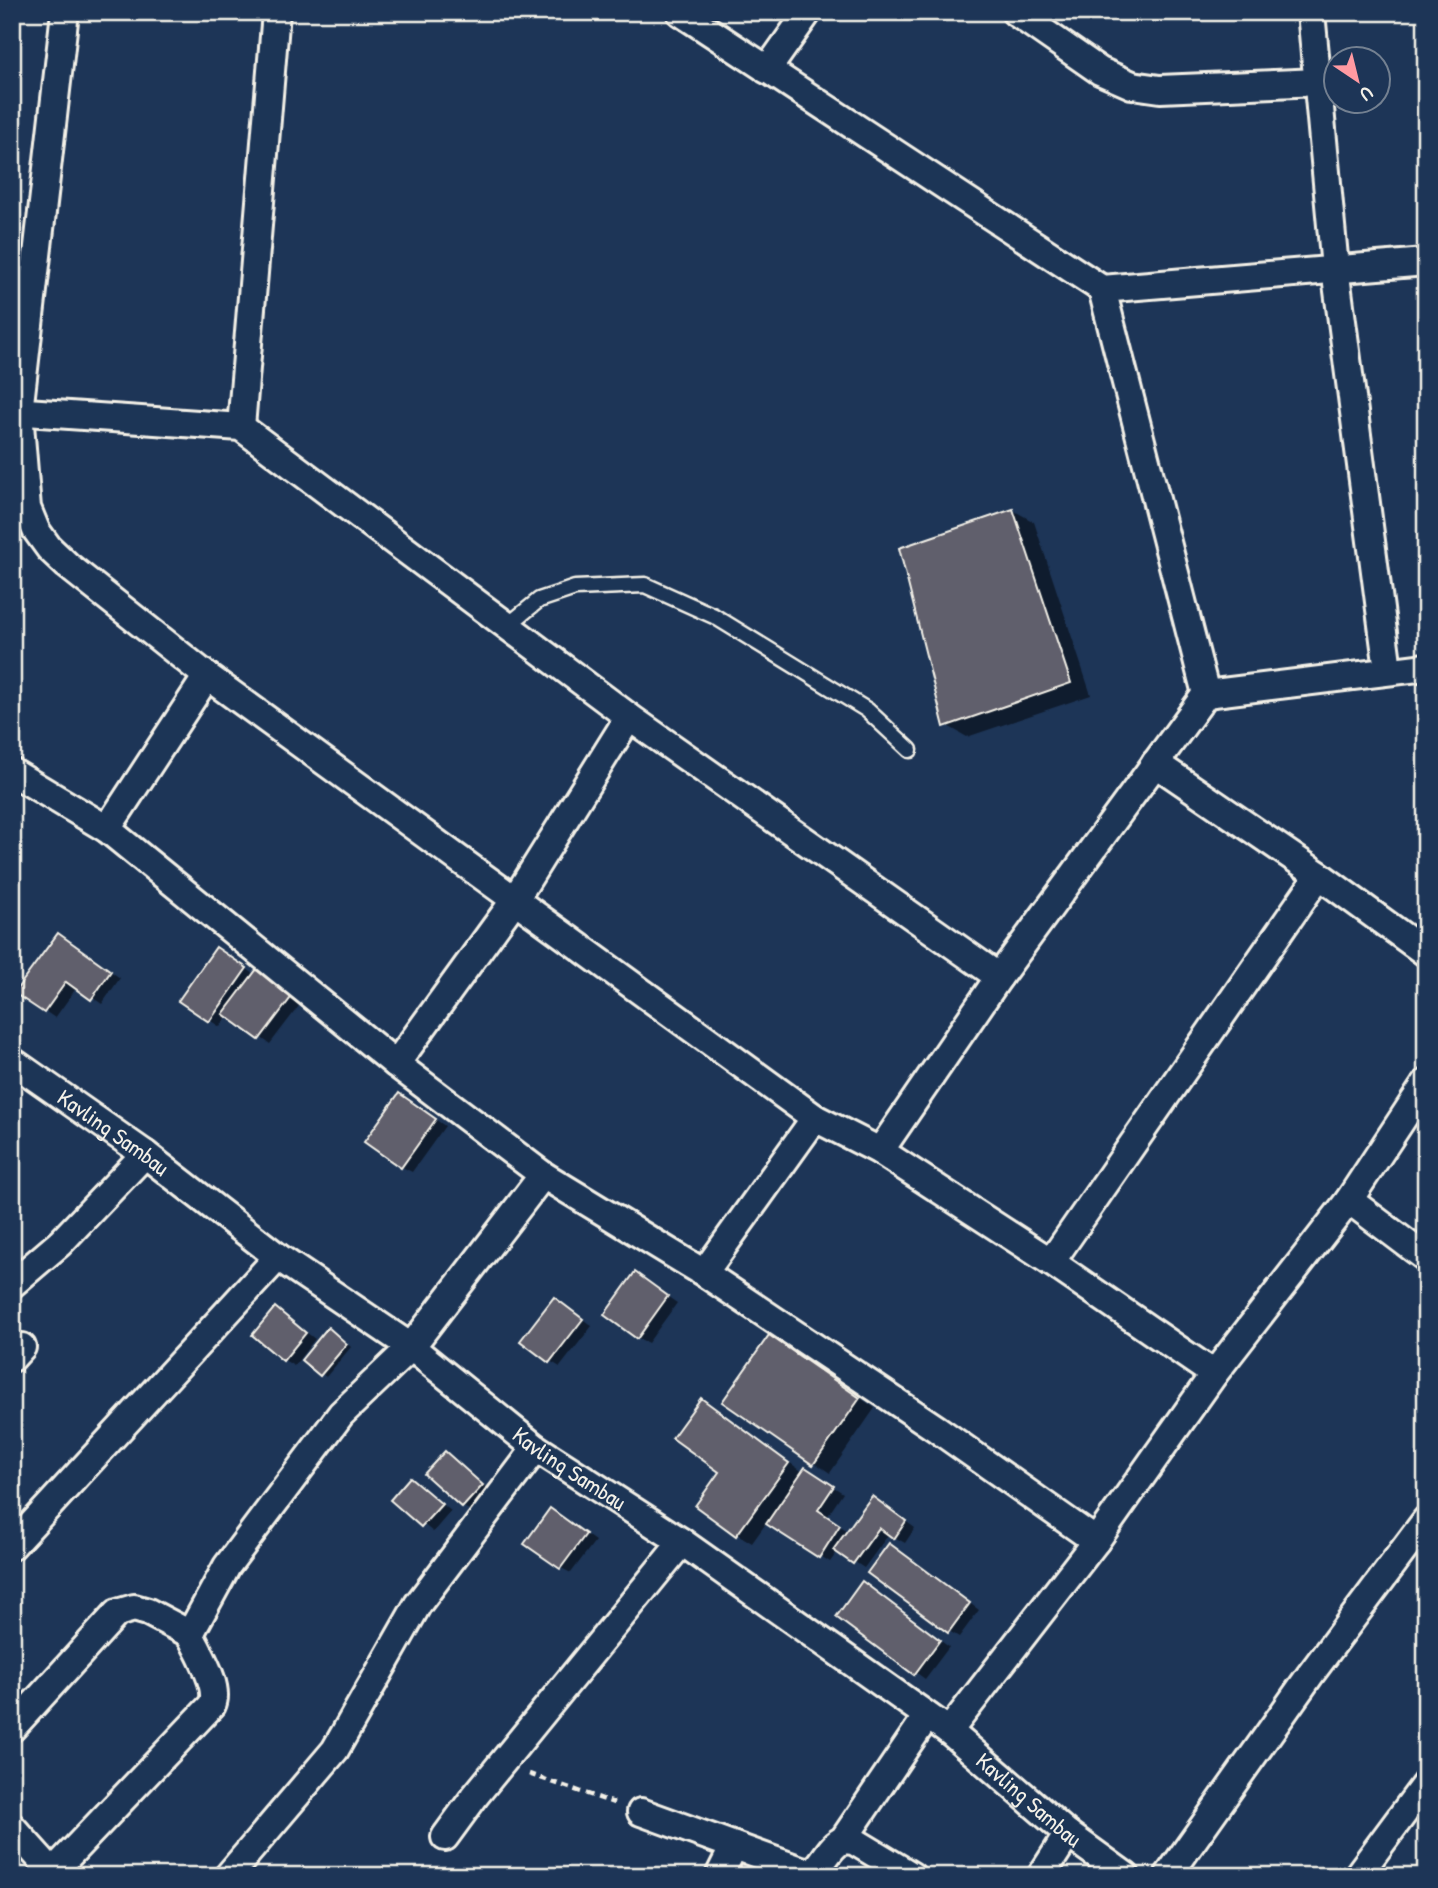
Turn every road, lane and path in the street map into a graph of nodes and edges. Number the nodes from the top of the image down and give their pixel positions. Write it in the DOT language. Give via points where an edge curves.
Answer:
graph roads {
  1 [pos="65,12"];
  2 [pos="276,12"];
  3 [pos="680,12"];
  4 [pos="808,12"];
  5 [pos="1015,12"];
  6 [pos="1311,12"];
  7 [pos="767,70"];
  8 [pos="1318,82"];
  9 [pos="1426,262"];
  10 [pos="1335,268"];
  11 [pos="1102,289"];
  12 [pos="16,411"];
  13 [pos="241,427"];
  14 [pos="507,626"];
  15 [pos="1426,667"];
  16 [pos="1388,670"];
  17 [pos="207,676"];
  18 [pos="1206,694"];
  19 [pos="629,717"];
  20 [pos="910,750"];
  21 [pos="1155,763"];
  22 [pos="12,772"];
  23 [pos="107,830"];
  24 [pos="1319,875"];
  25 [pos="514,901"];
  26 [pos="1426,953"];
  27 [pos="999,977"];
  28 [pos="12,1061"];
  29 [pos="396,1064"];
  30 [pos="1426,1083"];
  31 [pos="815,1118"];
  32 [pos="880,1151"];
  33 [pos="145,1154"];
  34 [pos="543,1175"];
  35 [pos="1349,1200"];
  36 [pos="278,1257"];
  37 [pos="1426,1258"];
  38 [pos="1051,1262"];
  39 [pos="704,1273"];
  40 [pos="12,1284"];
  41 [pos="411,1347"];
  42 [pos="1214,1374"];
  43 [pos="536,1448"];
  44 [pos="1426,1520"];
  45 [pos="1096,1541"];
  46 [pos="682,1542"];
  47 [pos="12,1546"];
  48 [pos="190,1634"];
  49 [pos="927,1716"];
  50 [pos="12,1728"];
  51 [pos="949,1731"];
  52 [pos="501,1765"];
  53 [pos="1426,1783"];
  54 [pos="641,1812"];
  55 [pos="12,1827"];
  56 [pos="1068,1834"];
  57 [pos="445,1837"];
  58 [pos="843,1840"];
  59 [pos="734,1846"];
  60 [pos="902,1873"];
  61 [pos="52,1874"];
  62 [pos="228,1876"];
  63 [pos="719,1876"];
  64 [pos="1041,1876"];
  65 [pos="1126,1876"];
  66 [pos="1168,1876"];
  67 [pos="1357,1876"];
  1 -- 12 [label="street"];
  2 -- 13 [label="street"];
  3 -- 7 [label="street"];
  4 -- 7 [label="street"];
  5 -- 8 [label="street" via="1100,71 1132,85 1160,89"];
  6 -- 8 [label="street"];
  7 -- 11 [label="street"];
  8 -- 10 [label="street"];
  9 -- 10 [label="street"];
  10 -- 11 [label="street"];
  10 -- 16 [label="street"];
  11 -- 18 [label="street"];
  12 -- 13 [label="street"];
  12 -- 17 [label="street" via="27,508 36,530 66,565"];
  13 -- 14 [label="street"];
  14 -- 19 [label="street"];
  14 -- 20 [label="lane" via="539,600 575,588 645,585 713,616 867,710"];
  15 -- 16 [label="street"];
  16 -- 18 [label="street"];
  17 -- 23 [label="street"];
  17 -- 25 [label="street"];
  18 -- 21 [label="street"];
  19 -- 25 [label="street"];
  19 -- 27 [label="street"];
  21 -- 24 [label="street"];
  21 -- 27 [label="street"];
  22 -- 23 [label="street"];
  23 -- 29 [label="street"];
  24 -- 26 [label="street"];
  24 -- 38 [label="street"];
  25 -- 29 [label="street"];
  25 -- 31 [label="street"];
  27 -- 32 [label="street"];
  28 -- 33 [label="street, Kavling Sambau"];
  29 -- 34 [label="street"];
  30 -- 35 [label="street"];
  31 -- 32 [label="street"];
  31 -- 39 [label="street"];
  32 -- 38 [label="street"];
  33 -- 36 [label="street, Kavling Sambau"];
  33 -- 40 [label="street" via="60,1243"];
  34 -- 39 [label="street"];
  34 -- 41 [label="street"];
  35 -- 37 [label="street"];
  35 -- 42 [label="street"];
  36 -- 41 [label="street, Kavling Sambau"];
  36 -- 47 [label="street"];
  38 -- 42 [label="street"];
  39 -- 45 [label="street"];
  41 -- 43 [label="street, Kavling Sambau"];
  41 -- 48 [label="street" via="341,1414 227,1566"];
  42 -- 45 [label="street"];
  43 -- 46 [label="street, Kavling Sambau"];
  43 -- 62 [label="street" via="418,1604 335,1750"];
  44 -- 66 [label="street"];
  45 -- 51 [label="street"];
  46 -- 49 [label="street, Kavling Sambau"];
  46 -- 52 [label="street"];
  48 -- 50 [label="street" via="149,1612 134,1608 117,1613"];
  48 -- 61 [label="street" via="214,1686 212,1705"];
  49 -- 51 [label="street, Kavling Sambau"];
  49 -- 58 [label="street"];
  51 -- 56 [label="street, Kavling Sambau"];
  52 -- 54 [label="path"];
  52 -- 57 [label="street"];
  53 -- 67 [label="street"];
  54 -- 59 [label="street"];
  55 -- 61 [label="street"];
  56 -- 64 [label="street"];
  56 -- 65 [label="street, Kavling Sambau"];
  58 -- 59 [label="street" via="813,1872"];
  58 -- 60 [label="street" via="854,1841"];
  59 -- 63 [label="street"];
}
